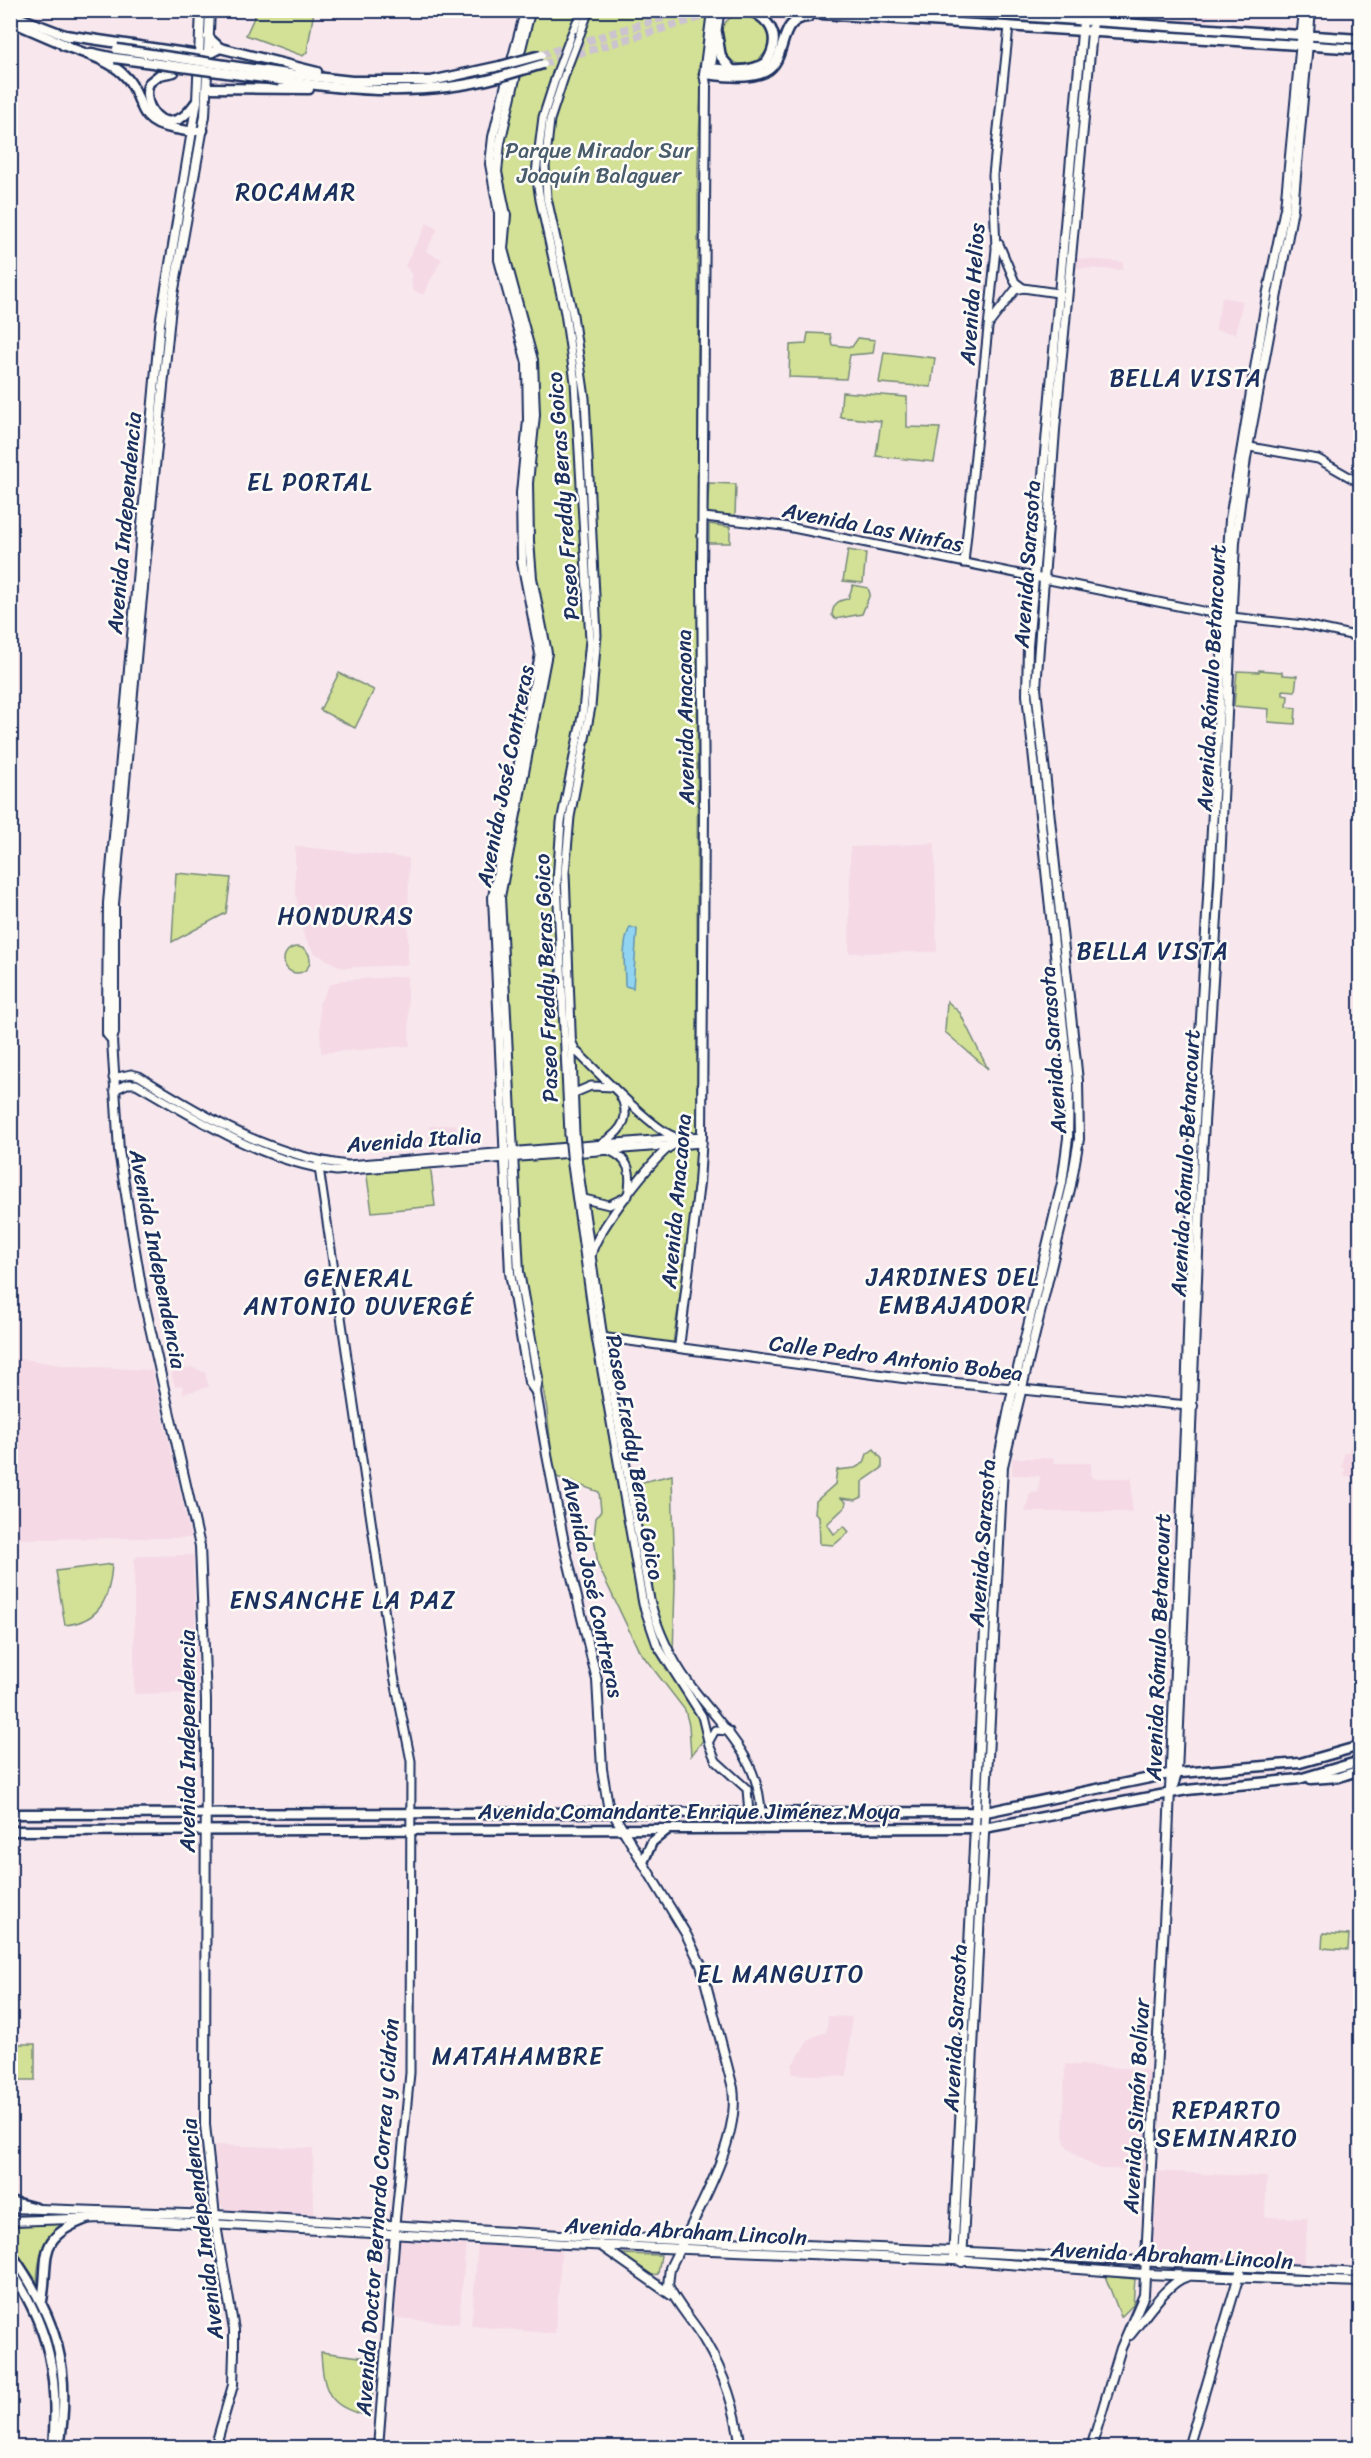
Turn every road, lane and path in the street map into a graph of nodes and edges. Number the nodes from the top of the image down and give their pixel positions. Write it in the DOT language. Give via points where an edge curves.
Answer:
graph roads {
  1 [pos="201,10"];
  2 [pos="210,10"];
  3 [pos="525,10"];
  4 [pos="531,10"];
  5 [pos="582,10"];
  6 [pos="589,10"];
  7 [pos="714,10"];
  8 [pos="720,10"];
  9 [pos="749,10"];
  10 [pos="759,10"];
  11 [pos="928,10"];
  12 [pos="1084,10"];
  13 [pos="1094,10"];
  14 [pos="1304,10"];
  15 [pos="1311,10"];
  16 [pos="10,14"];
  17 [pos="980,14"];
  18 [pos="993,15"];
  19 [pos="844,17"];
  20 [pos="715,20"];
  21 [pos="10,21"];
  22 [pos="1087,21"];
  23 [pos="927,23"];
  24 [pos="979,26"];
  25 [pos="992,27"];
  26 [pos="1009,27"];
  27 [pos="1086,32"];
  28 [pos="717,33"];
  29 [pos="65,35"];
  30 [pos="208,37"];
  31 [pos="1360,39"];
  32 [pos="1305,41"];
  33 [pos="63,45"];
  34 [pos="220,48"];
  35 [pos="1360,49"];
  36 [pos="116,54"];
  37 [pos="203,55"];
  38 [pos="514,67"];
  39 [pos="707,71"];
  40 [pos="732,71"];
  41 [pos="242,76"];
  42 [pos="279,76"];
  43 [pos="350,85"];
  44 [pos="207,88"];
  45 [pos="198,101"];
  46 [pos="198,131"];
  47 [pos="997,236"];
  48 [pos="1023,288"];
  49 [pos="1058,293"];
  50 [pos="989,324"];
  51 [pos="1244,446"];
  52 [pos="1360,483"];
  53 [pos="587,500"];
  54 [pos="704,517"];
  55 [pos="964,563"];
  56 [pos="1034,578"];
  57 [pos="1043,580"];
  58 [pos="1228,616"];
  59 [pos="1360,637"];
  60 [pos="570,1038"];
  61 [pos="113,1078"];
  62 [pos="616,1088"];
  63 [pos="114,1090"];
  64 [pos="571,1095"];
  65 [pos="702,1139"];
  66 [pos="679,1141"];
  67 [pos="604,1147"];
  68 [pos="509,1154"];
  69 [pos="321,1164"];
  70 [pos="628,1196"];
  71 [pos="578,1198"];
  72 [pos="591,1264"];
  73 [pos="599,1337"];
  74 [pos="679,1348"];
  75 [pos="1013,1389"];
  76 [pos="1022,1391"];
  77 [pos="1189,1405"];
  78 [pos="622,1463"];
  79 [pos="729,1731"];
  80 [pos="709,1745"];
  81 [pos="1360,1746"];
  82 [pos="746,1755"];
  83 [pos="1360,1761"];
  84 [pos="1360,1770"];
  85 [pos="725,1772"];
  86 [pos="1173,1774"];
  87 [pos="1299,1779"];
  88 [pos="1170,1793"];
  89 [pos="981,1812"];
  90 [pos="206,1813"];
  91 [pos="411,1813"];
  92 [pos="611,1813"];
  93 [pos="749,1813"];
  94 [pos="761,1813"];
  95 [pos="10,1814"];
  96 [pos="980,1828"];
  97 [pos="206,1829"];
  98 [pos="411,1829"];
  99 [pos="622,1829"];
  100 [pos="668,1830"];
  101 [pos="10,1831"];
  102 [pos="643,1862"];
  103 [pos="10,2201"];
  104 [pos="10,2208"];
  105 [pos="36,2208"];
  106 [pos="215,2215"];
  107 [pos="89,2218"];
  108 [pos="10,2221"];
  109 [pos="216,2224"];
  110 [pos="395,2229"];
  111 [pos="684,2239"];
  112 [pos="598,2245"];
  113 [pos="679,2248"];
  114 [pos="10,2252"];
  115 [pos="957,2252"];
  116 [pos="953,2260"];
  117 [pos="962,2262"];
  118 [pos="1048,2262"];
  119 [pos="1145,2264"];
  120 [pos="10,2269"];
  121 [pos="1240,2272"];
  122 [pos="1360,2273"];
  123 [pos="1144,2274"];
  124 [pos="1194,2276"];
  125 [pos="1360,2282"];
  126 [pos="675,2299"];
  127 [pos="42,2301"];
  128 [pos="1121,2348"];
  129 [pos="53,2448"];
  130 [pos="59,2448"];
  131 [pos="215,2448"];
  132 [pos="378,2448"];
  133 [pos="741,2448"];
  134 [pos="1091,2448"];
  135 [pos="1188,2448"];
  1 -- 37 [label="main road, Avenida Independencia"];
  2 -- 30 [label="main road, Avenida Independencia"];
  3 -- 38 [label="street"];
  4 -- 38 [label="street"];
  5 -- 53 [label="street, Paseo Freddy Beras Goico, bridge" via="543,117 536,173 573,360"];
  6 -- 53 [label="street, Paseo Freddy Beras Goico, bridge" via="550,120 546,176 547,198 577,335 585,398"];
  7 -- 20 [label="main road, Avenida Anacaona, bridge"];
  8 -- 20 [label="main road, Avenida Anacaona, bridge"];
  9 -- 40 [label="main road" via="771,26 776,44 766,63 757,69"];
  10 -- 19 [label="main road"];
  11 -- 17 [label="main road"];
  11 -- 23 [label="main road"];
  12 -- 22 [label="main road, Avenida Sarasota"];
  13 -- 22 [label="main road, Avenida Sarasota"];
  14 -- 32 [label="main road, Avenida Rómulo Betancourt"];
  15 -- 32 [label="main road, Avenida Rómulo Betancourt"];
  16 -- 29 [label="main road"];
  17 -- 18 [label="main road"];
  17 -- 24 [label="main road"];
  18 -- 22 [label="main road"];
  18 -- 25 [label="main road"];
  19 -- 23 [label="main road"];
  19 -- 39 [label="main road" via="806,17 796,21 786,31 777,61 766,71 750,76"];
  20 -- 28 [label="main road, Avenida Anacaona"];
  20 -- 39 [label="main road, Avenida Anacaona"];
  21 -- 33 [label="main road"];
  22 -- 27 [label="main road, Avenida Sarasota"];
  22 -- 32 [label="main road"];
  23 -- 24 [label="main road"];
  24 -- 25 [label="main road"];
  25 -- 26 [label="main road"];
  26 -- 27 [label="main road"];
  26 -- 47 [label="street, Avenida Helios" via="993,175"];
  27 -- 32 [label="main road"];
  27 -- 49 [label="main road, Avenida Sarasota"];
  27 -- 57 [label="main road, Avenida Sarasota"];
  28 -- 39 [label="main road, Avenida Anacaona"];
  28 -- 40 [label="main road" via="721,57"];
  29 -- 36 [label="main road"];
  29 -- 37 [label="main road"];
  30 -- 34 [label="main road"];
  30 -- 37 [label="main road, Avenida Independencia"];
  31 -- 32 [label="main road"];
  32 -- 35 [label="main road"];
  32 -- 51 [label="main road, Avenida Rómulo Betancourt" via="1285,208"];
  33 -- 36 [label="main road"];
  33 -- 46 [label="main road" via="121,71 136,91 150,122"];
  34 -- 37 [label="main road"];
  34 -- 43 [label="main road"];
  36 -- 41 [label="main road, bridge"];
  36 -- 42 [label="main road, bridge"];
  37 -- 44 [label="main road, Avenida Independencia"];
  37 -- 45 [label="main road, Avenida Independencia"];
  38 -- 68 [label="main road, Avenida José Contreras" via="493,137 490,164 499,213 499,260 527,363 522,562 540,654 493,897"];
  39 -- 40 [label="main road"];
  39 -- 54 [label="main road, Avenida Anacaona"];
  41 -- 42 [label="main road, bridge"];
  41 -- 45 [label="main road, bridge" via="174,72 159,75 149,83 146,101 162,119 174,121"];
  42 -- 43 [label="main road"];
  43 -- 43 [label="main road, bridge" via="431,81 542,59 500,77 461,87 416,91"];
  43 -- 44 [label="main road"];
  44 -- 46 [label="main road, Avenida Independencia"];
  45 -- 46 [label="main road, Avenida Independencia"];
  46 -- 61 [label="main road, Avenida Independencia" via="160,324 117,868 112,968"];
  47 -- 48 [label="street" via="1009,271"];
  47 -- 50 [label="street, Avenida Helios"];
  48 -- 49 [label="street"];
  48 -- 50 [label="street" via="1011,294"];
  49 -- 56 [label="main road, Avenida Sarasota"];
  50 -- 55 [label="street, Avenida Helios"];
  51 -- 52 [label="street" via="1318,459"];
  51 -- 58 [label="main road, Avenida Rómulo Betancourt" via="1230,519"];
  53 -- 60 [label="street, Paseo Freddy Beras Goico" via="597,662 570,817 565,873"];
  53 -- 64 [label="street, Paseo Freddy Beras Goico" via="589,664 561,822 557,882"];
  54 -- 55 [label="street, Avenida Las Ninfas" via="783,526"];
  54 -- 65 [label="main road, Avenida Anacaona"];
  55 -- 56 [label="street, Avenida Las Ninfas"];
  56 -- 57 [label="street, Avenida Las Ninfas"];
  56 -- 75 [label="main road, Avenida Sarasota" via="1027,695 1069,1112 1062,1183"];
  57 -- 58 [label="street, Avenida Las Ninfas"];
  57 -- 76 [label="main road, Avenida Sarasota" via="1036,688 1078,1081 1079,1139"];
  58 -- 59 [label="street, Avenida Las Ninfas" via="1304,625"];
  58 -- 77 [label="main road, Avenida Rómulo Betancourt" via="1193,1156"];
  60 -- 62 [label="street" via="576,1051"];
  60 -- 64 [label="street, Paseo Freddy Beras Goico"];
  61 -- 63 [label="main road, Avenida Independencia"];
  61 -- 69 [label="street, Avenida Italia" via="139,1076 237,1133"];
  62 -- 64 [label="street" via="591,1086"];
  62 -- 66 [label="street" via="661,1130"];
  62 -- 67 [label="street" via="625,1105 625,1118"];
  63 -- 69 [label="street, Avenida Italia" via="136,1084 233,1139 306,1167"];
  63 -- 90 [label="main road, Avenida Independencia" via="119,1151 143,1297 200,1546 205,1618"];
  64 -- 71 [label="street, Paseo Freddy Beras Goico, bridge"];
  65 -- 66 [label="street, Avenida Italia"];
  65 -- 74 [label="main road, Avenida Anacaona"];
  66 -- 67 [label="street, Avenida Italia"];
  66 -- 70 [label="street" via="662,1152"];
  67 -- 68 [label="street, Avenida Italia"];
  67 -- 70 [label="street" via="619,1155 629,1167"];
  68 -- 69 [label="street, Avenida Italia"];
  68 -- 92 [label="main road, Avenida José Contreras" via="510,1273 565,1548 597,1680 602,1769"];
  69 -- 91 [label="street, Avenida Doctor Bernardo Correa y Cidrón" via="394,1676 411,1761"];
  70 -- 71 [label="street" via="609,1205"];
  70 -- 72 [label="street" via="593,1244"];
  71 -- 72 [label="street, Paseo Freddy Beras Goico"];
  71 -- 73 [label="street, Paseo Freddy Beras Goico"];
  72 -- 73 [label="street, Paseo Freddy Beras Goico"];
  73 -- 74 [label="street, Calle Pedro Antonio Bobea"];
  73 -- 78 [label="street, Paseo Freddy Beras Goico"];
  74 -- 75 [label="main road, Calle Pedro Antonio Bobea"];
  75 -- 76 [label="main road, Calle Pedro Antonio Bobea"];
  75 -- 89 [label="main road, Avenida Sarasota" via="992,1492"];
  76 -- 77 [label="main road, Calle Pedro Antonio Bobea"];
  76 -- 89 [label="main road, Avenida Sarasota" via="1002,1480"];
  77 -- 86 [label="main road, Avenida Rómulo Betancourt"];
  78 -- 79 [label="street, Paseo Freddy Beras Goico" via="657,1627 684,1676"];
  78 -- 80 [label="street, Paseo Freddy Beras Goico" via="650,1628 667,1664 698,1707"];
  79 -- 80 [label="street" via="713,1731"];
  79 -- 82 [label="street, Paseo Freddy Beras Goico"];
  80 -- 85 [label="street, Paseo Freddy Beras Goico"];
  81 -- 86 [label="main road, Avenida Comandante Enrique Jiménez Moya" via="1300,1763"];
  82 -- 85 [label="street" via="745,1773 738,1776"];
  82 -- 94 [label="street, Paseo Freddy Beras Goico"];
  83 -- 87 [label="main road, Avenida Comandante Enrique Jiménez Moya"];
  84 -- 87 [label="main road" via="1339,1777"];
  85 -- 93 [label="street, Paseo Freddy Beras Goico" via="747,1789"];
  86 -- 88 [label="main road, Avenida Rómulo Betancourt"];
  86 -- 89 [label="main road, Avenida Comandante Enrique Jiménez Moya"];
  87 -- 88 [label="main road, Avenida Comandante Enrique Jiménez Moya"];
  88 -- 96 [label="main road, Avenida Comandante Enrique Jiménez Moya"];
  88 -- 119 [label="main road, Avenida Simón Bolívar"];
  89 -- 94 [label="main road, Avenida Comandante Enrique Jiménez Moya"];
  89 -- 96 [label="main road, Avenida Sarasota"];
  90 -- 91 [label="main road, Avenida Comandante Enrique Jiménez Moya"];
  90 -- 95 [label="main road, Avenida Comandante Enrique Jiménez Moya"];
  90 -- 97 [label="main road, Avenida Independencia"];
  91 -- 92 [label="main road, Avenida Comandante Enrique Jiménez Moya"];
  91 -- 98 [label="street, Avenida Doctor Bernardo Correa y Cidrón"];
  92 -- 93 [label="main road, Avenida Comandante Enrique Jiménez Moya"];
  92 -- 99 [label="main road, Avenida José Contreras"];
  93 -- 94 [label="main road, Avenida Comandante Enrique Jiménez Moya"];
  96 -- 100 [label="main road, Avenida Comandante Enrique Jiménez Moya"];
  96 -- 115 [label="main road, Avenida Sarasota"];
  97 -- 98 [label="main road, Avenida Comandante Enrique Jiménez Moya"];
  97 -- 101 [label="main road, Avenida Comandante Enrique Jiménez Moya"];
  97 -- 106 [label="main road, Avenida Independencia" via="205,2125"];
  98 -- 99 [label="main road, Avenida Comandante Enrique Jiménez Moya"];
  98 -- 110 [label="street, Avenida Doctor Bernardo Correa y Cidrón" via="410,2073"];
  99 -- 100 [label="main road, Avenida Comandante Enrique Jiménez Moya"];
  99 -- 102 [label="main road, Avenida José Contreras"];
  100 -- 102 [label="main road" via="652,1842"];
  102 -- 111 [label="main road, Avenida José Contreras" via="700,1965 723,2044 735,2104 726,2147"];
  103 -- 105 [label="main road"];
  104 -- 105 [label="main road, Avenida Abraham Lincoln"];
  105 -- 106 [label="main road, Avenida Abraham Lincoln"];
  106 -- 109 [label="main road, Avenida Independencia"];
  106 -- 110 [label="main road, Avenida Abraham Lincoln"];
  107 -- 108 [label="main road, Avenida Abraham Lincoln"];
  107 -- 109 [label="main road, Avenida Abraham Lincoln"];
  107 -- 127 [label="main road" via="62,2231 48,2248"];
  109 -- 110 [label="main road, Avenida Abraham Lincoln"];
  109 -- 131 [label="main road, Avenida Independencia" via="234,2330 234,2372"];
  110 -- 111 [label="main road, Avenida Abraham Lincoln"];
  110 -- 112 [label="main road, Avenida Abraham Lincoln"];
  110 -- 132 [label="main road, Avenida Doctor Bernardo Correa y Cidrón"];
  111 -- 113 [label="main road, Avenida José Contreras"];
  111 -- 115 [label="main road, Avenida Abraham Lincoln"];
  112 -- 113 [label="main road, Avenida Abraham Lincoln"];
  112 -- 126 [label="main road"];
  113 -- 116 [label="main road, Avenida Abraham Lincoln"];
  113 -- 126 [label="main road, Avenida José Contreras" via="668,2280"];
  114 -- 127 [label="main road"];
  115 -- 116 [label="main road, Avenida Sarasota"];
  115 -- 117 [label="main road, Avenida Sarasota"];
  115 -- 118 [label="main road, Avenida Abraham Lincoln"];
  116 -- 117 [label="main road, Avenida Abraham Lincoln"];
  117 -- 118 [label="main road, Avenida Abraham Lincoln"];
  118 -- 119 [label="main road, Avenida Abraham Lincoln"];
  118 -- 123 [label="main road, Avenida Abraham Lincoln"];
  119 -- 121 [label="main road, Avenida Abraham Lincoln"];
  119 -- 123 [label="main road, Avenida Simón Bolívar"];
  120 -- 129 [label="main road" via="43,2327 51,2356 55,2386"];
  121 -- 122 [label="main road, Avenida Abraham Lincoln"];
  121 -- 124 [label="main road, Avenida Abraham Lincoln"];
  121 -- 125 [label="main road, Avenida Abraham Lincoln"];
  121 -- 135 [label="main road"];
  123 -- 124 [label="main road, Avenida Abraham Lincoln"];
  123 -- 128 [label="main road, Avenida Simón Bolívar" via="1142,2303"];
  124 -- 128 [label="main road" via="1174,2283"];
  126 -- 133 [label="main road, Avenida José Contreras" via="706,2342 723,2376"];
  127 -- 130 [label="main road" via="62,2366 64,2417"];
  128 -- 134 [label="main road, Avenida Simón Bolívar"];
}
